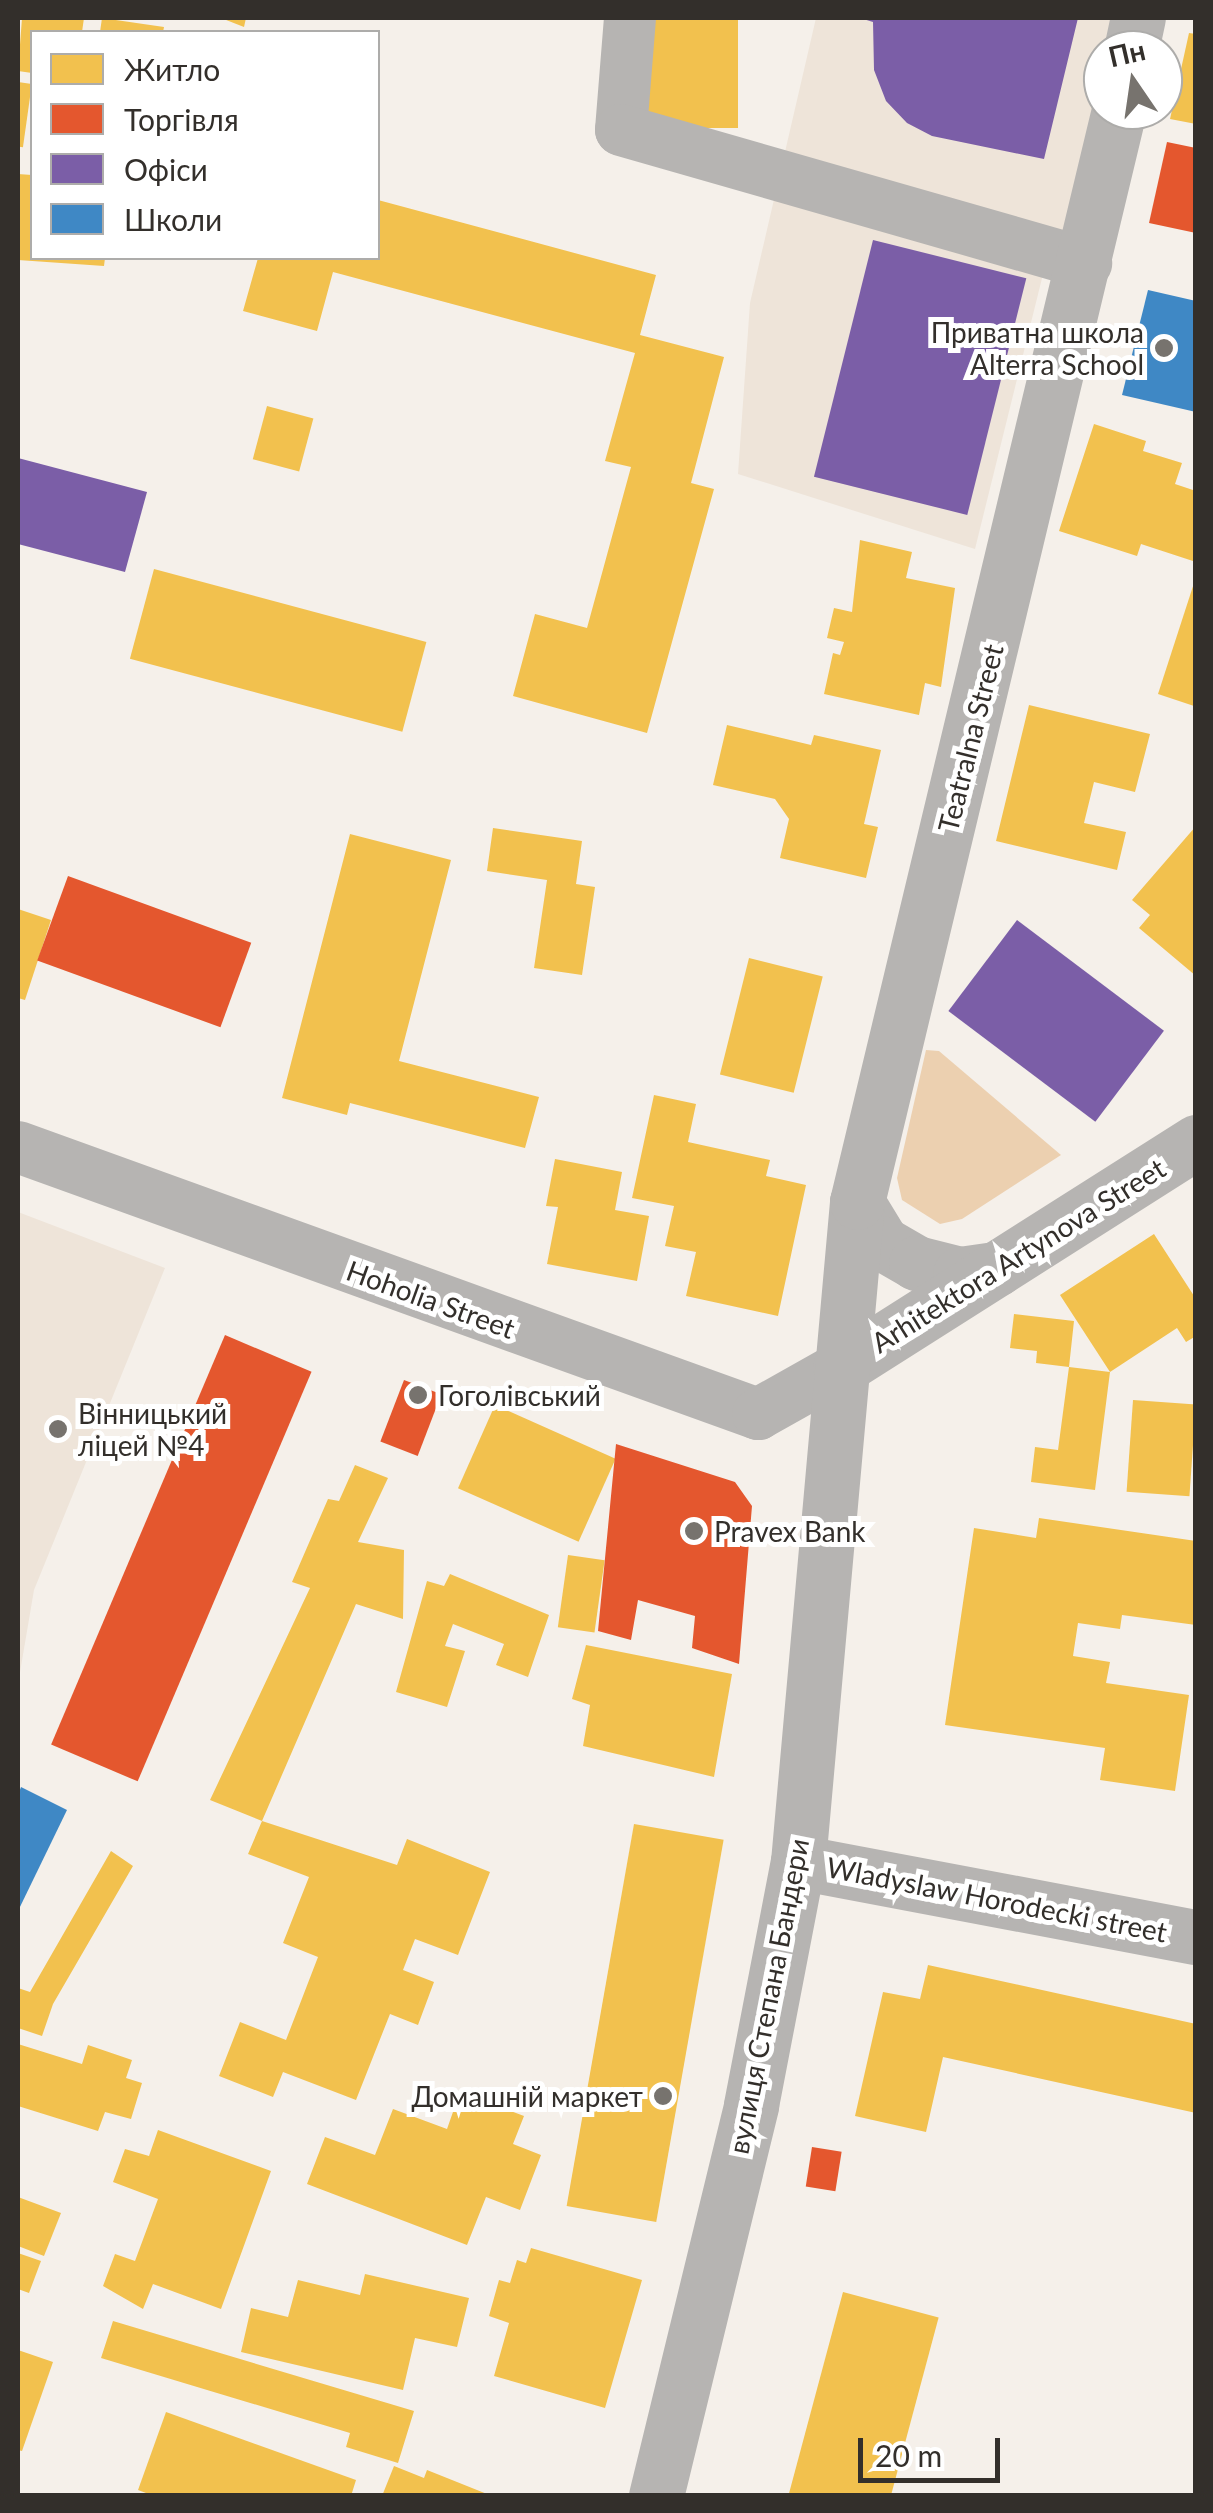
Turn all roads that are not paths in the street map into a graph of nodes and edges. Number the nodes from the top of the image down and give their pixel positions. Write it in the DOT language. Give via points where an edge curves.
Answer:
graph roads {
  1 [pos="630,18"];
  2 [pos="1114,130"];
  3 [pos="1086,263"];
  4 [pos="1196,1142"];
  5 [pos="18,1147"];
  6 [pos="857,1202"];
  7 [pos="998,1269"];
  8 [pos="840,1368"];
  9 [pos="798,1862"];
  10 [pos="1196,1936"];
  11 [pos="656,2496"];
  1 -- 3 [label="street" via="621,130"];
  2 -- 3 [label="street, Teatralna Street"];
  3 -- 6 [label="street, Teatralna Street"];
  4 -- 7 [label="street, Arhitektora Artynova Street"];
  5 -- 8 [label="street, Hoholia Street" via="758,1414"];
  6 -- 7 [label="street" via="882,1243 916,1263 960,1274"];
  6 -- 8 [label="street, Teatralna Street"];
  7 -- 8 [label="street, Arhitektora Artynova Street"];
  8 -- 9 [label="street, вулиця Степана Бандери"];
  9 -- 10 [label="street, Wladyslaw Horodecki street"];
  9 -- 11 [label="street, вулиця Степана Бандери" via="750,2105"];
}
